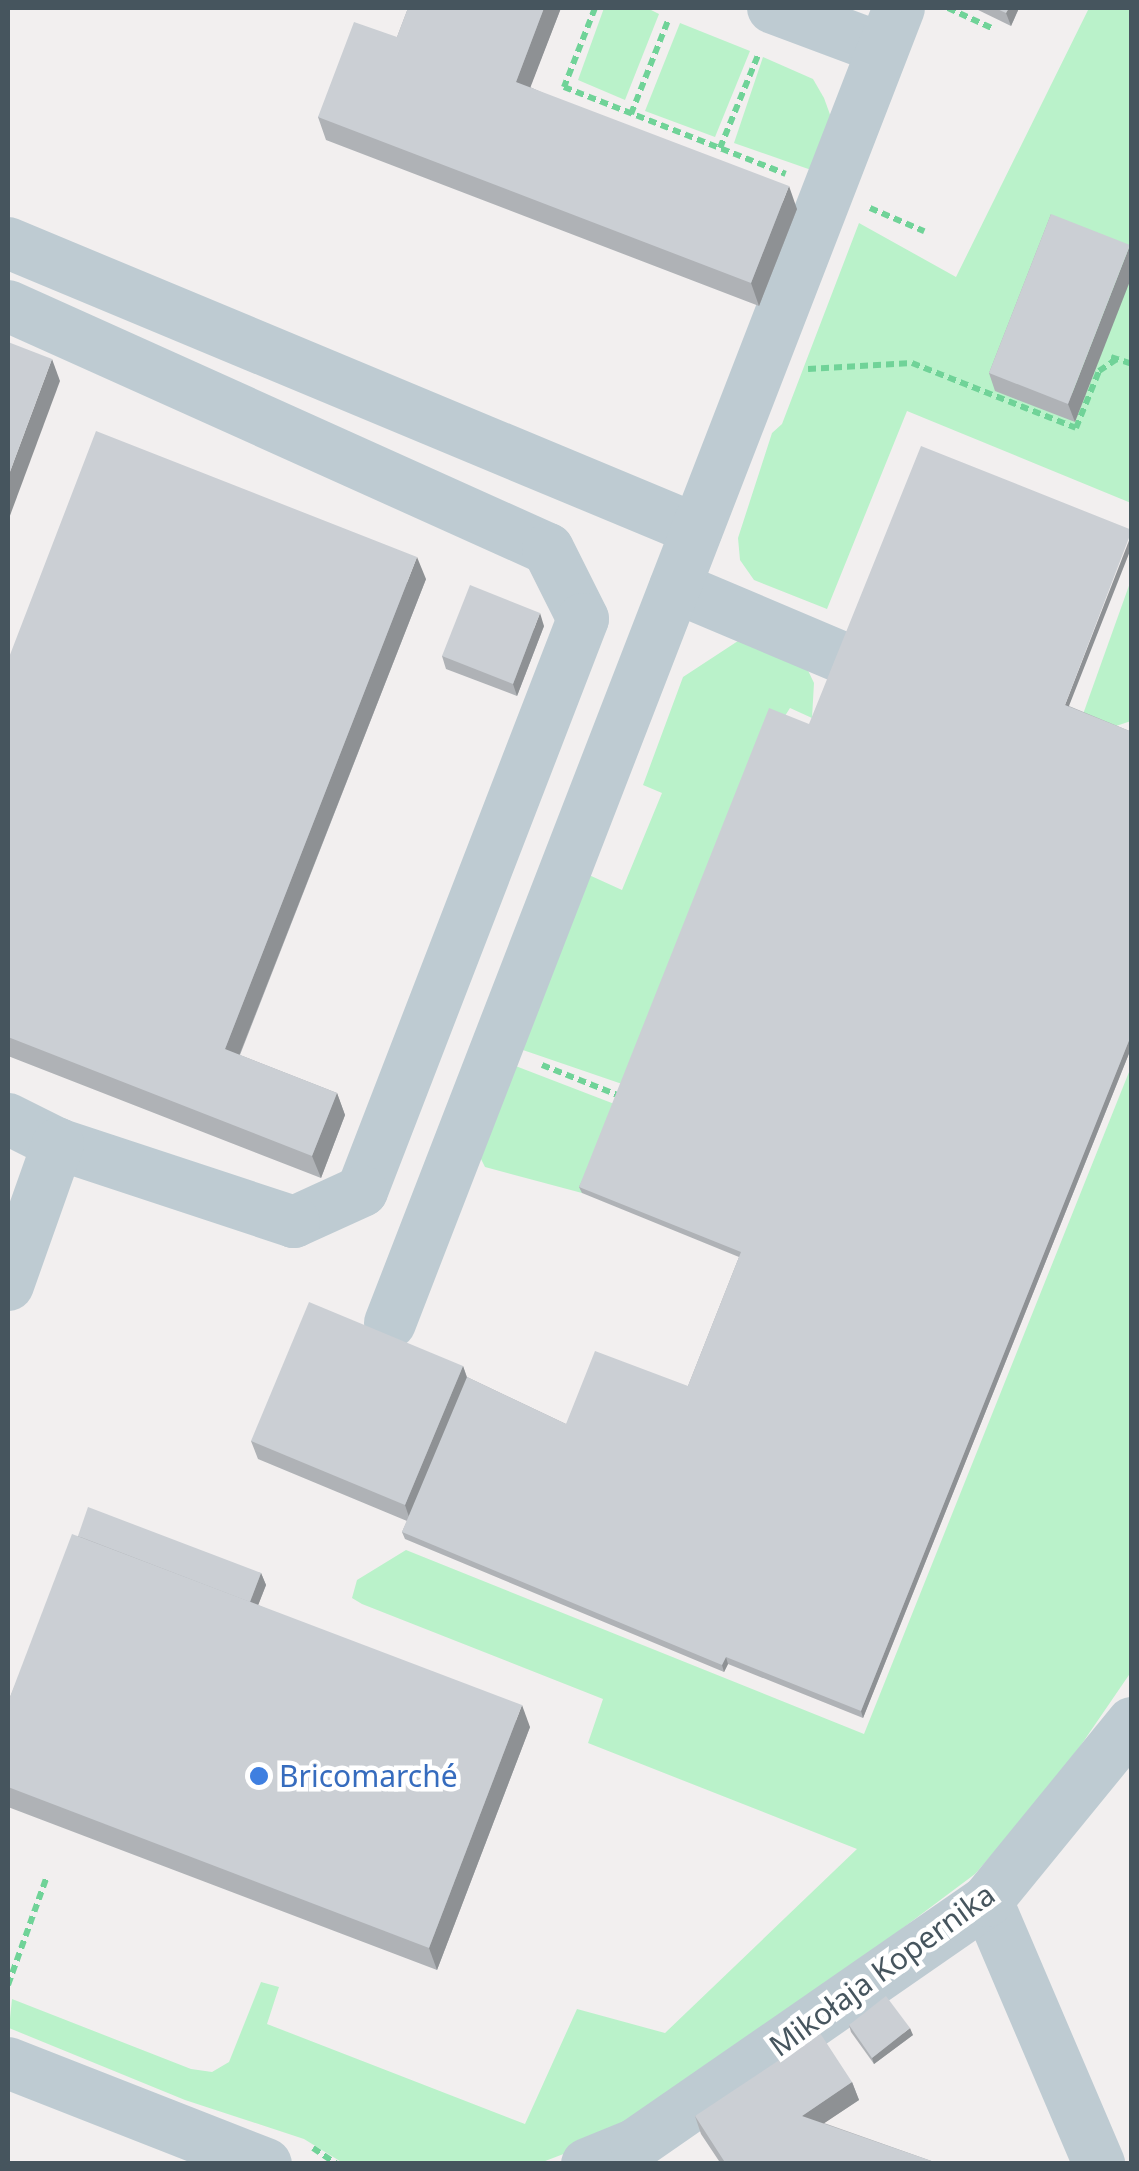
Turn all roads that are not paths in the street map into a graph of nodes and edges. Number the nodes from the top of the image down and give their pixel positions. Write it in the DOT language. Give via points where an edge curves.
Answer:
graph roads {
  1 [pos="783,11"];
  2 [pos="891,28"];
  3 [pos="8,243"];
  4 [pos="8,306"];
  5 [pos="697,530"];
  6 [pos="675,586"];
  7 [pos="838,656"];
  8 [pos="8,1119"];
  9 [pos="58,1144"];
  10 [pos="8,1285"];
  11 [pos="390,1323"];
  12 [pos="1132,1723"];
  13 [pos="987,1901"];
  14 [pos="8,2062"];
  15 [pos="266,2164"];
  16 [pos="586,2164"];
  17 [pos="1099,2164"];
  1 -- 2 [label="street"];
  2 -- 5 [label="street" via="847,198"];
  3 -- 5 [label="street"];
  4 -- 9 [label="street" via="548,549 582,620 362,1191 294,1222"];
  5 -- 6 [label="street"];
  6 -- 7 [label="street"];
  6 -- 11 [label="street"];
  8 -- 9 [label="street"];
  9 -- 10 [label="street"];
  12 -- 13 [label="street, Mikołaja Kopernika"];
  13 -- 16 [label="street, Mikołaja Kopernika" via="636,2144"];
  13 -- 17 [label="street"];
  14 -- 15 [label="street"];
}
